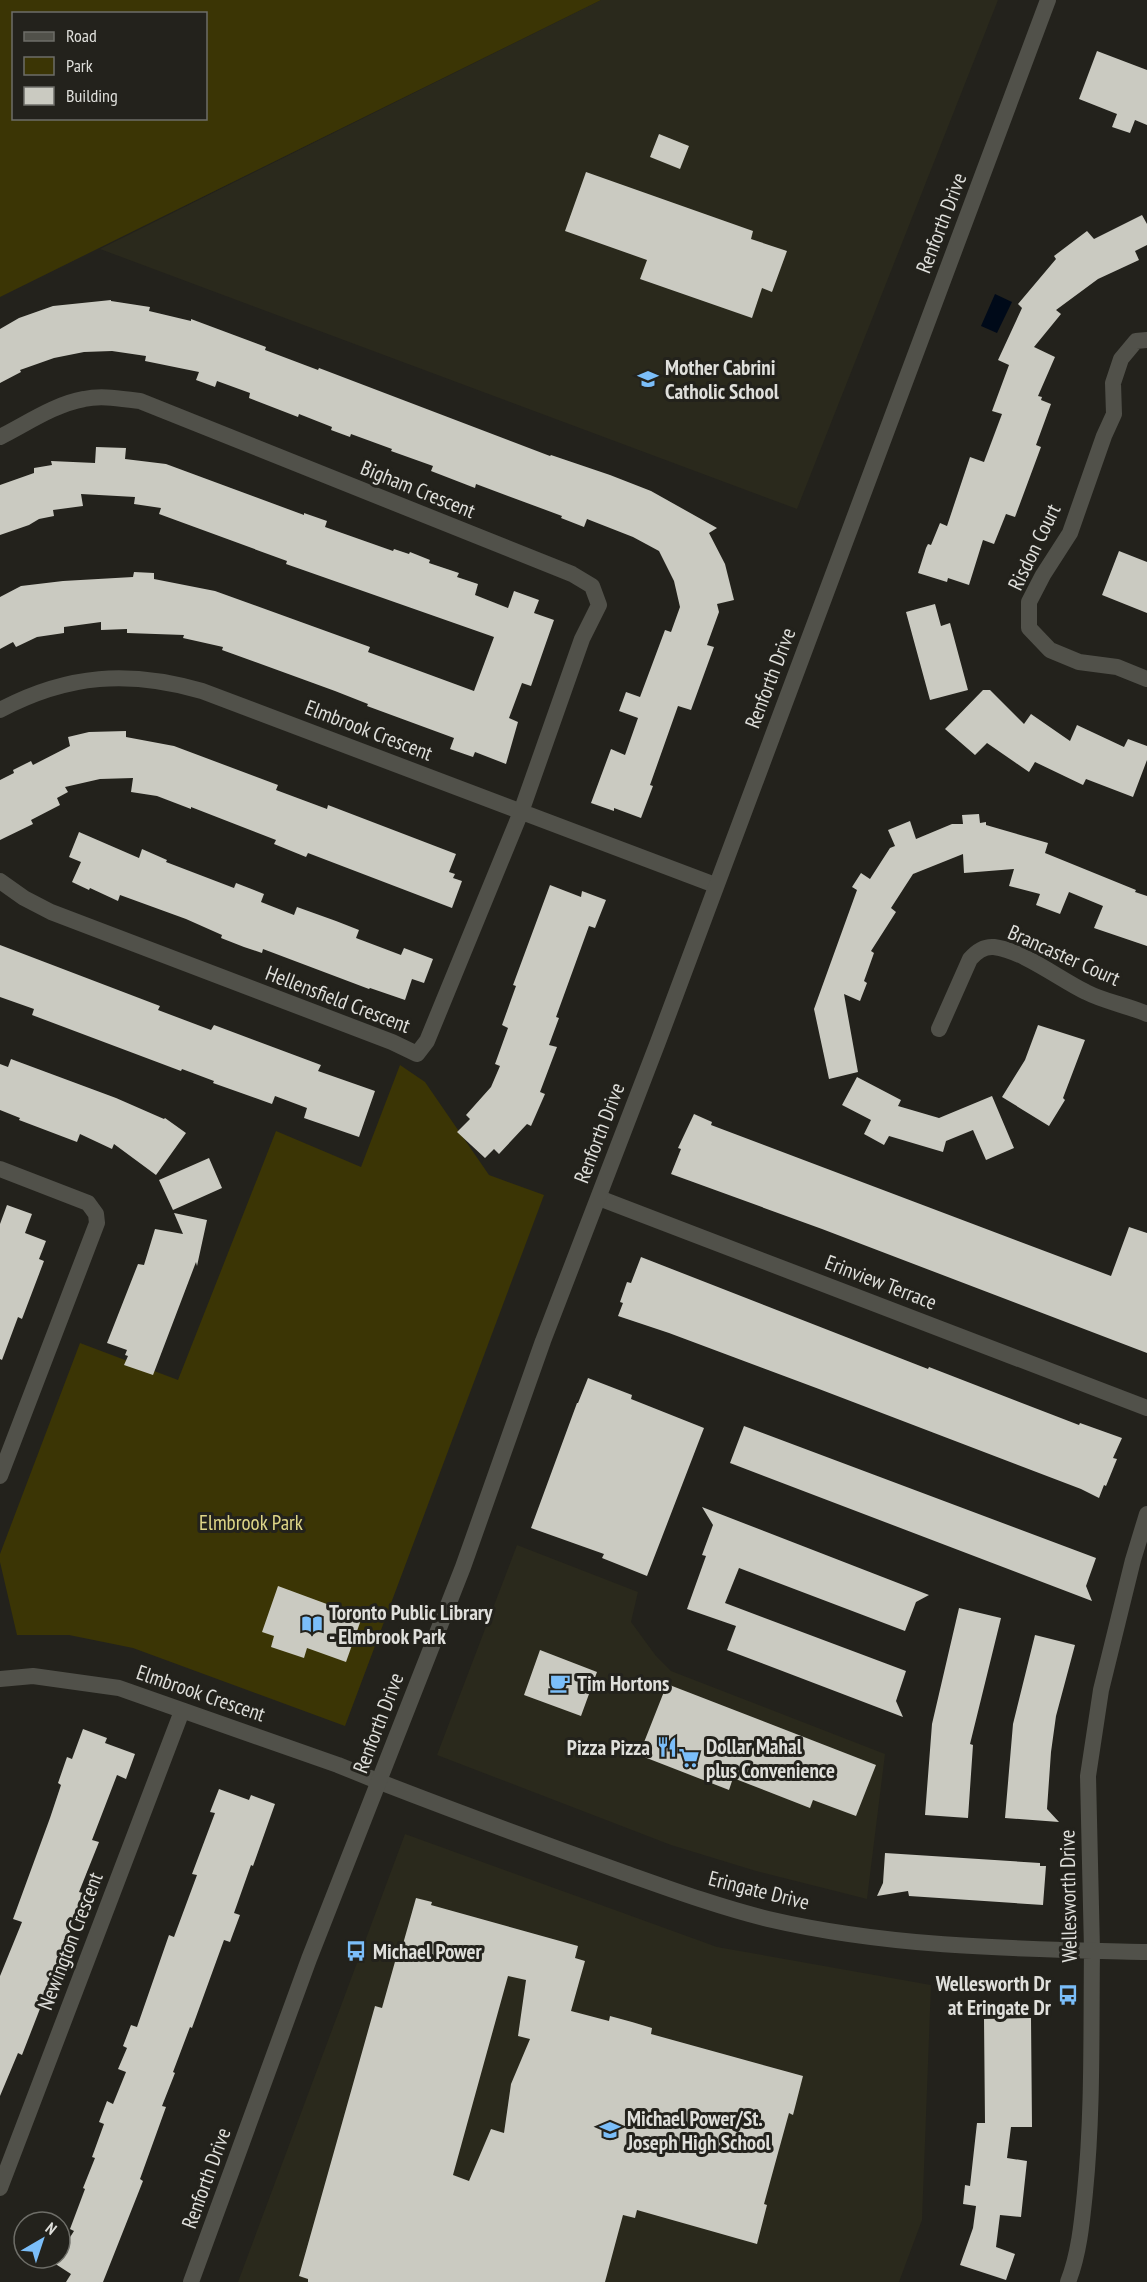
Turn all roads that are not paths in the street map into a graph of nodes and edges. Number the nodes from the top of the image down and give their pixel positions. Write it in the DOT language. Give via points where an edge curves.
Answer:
graph roads {
  1 [pos="1048,0"];
  2 [pos="1147,340"];
  3 [pos="0,437"];
  4 [pos="1147,679"];
  5 [pos="0,710"];
  6 [pos="521,812"];
  7 [pos="0,881"];
  8 [pos="715,885"];
  9 [pos="1147,1014"];
  10 [pos="939,1029"];
  11 [pos="0,1169"];
  12 [pos="599,1198"];
  13 [pos="1147,1408"];
  14 [pos="0,1476"];
  15 [pos="1147,1514"];
  16 [pos="0,1679"];
  17 [pos="182,1711"];
  18 [pos="380,1782"];
  19 [pos="1092,1950"];
  20 [pos="1147,1952"];
  21 [pos="0,2188"];
  22 [pos="191,2282"];
  23 [pos="1068,2282"];
  1 -- 8 [label="street, Renforth Drive"];
  2 -- 4 [label="street, Risdon Court" via="1136,341 1121,359 1113,383 1114,414 1070,533 1029,602 1029,628 1050,650 1079,662 1117,667"];
  3 -- 6 [label="street, Bigham Crescent" via="85,398 140,401 572,574 592,586 598,605 582,639"];
  5 -- 6 [label="street, Elmbrook Crescent" via="46,689 98,678 175,683"];
  6 -- 7 [label="street, Hellensfield Crescent" via="427,1041 417,1054 51,912"];
  6 -- 8 [label="street, Elmbrook Crescent"];
  8 -- 12 [label="street, Renforth Drive"];
  9 -- 10 [label="street, Brancaster Court" via="1087,993 1041,966 994,947 975,953 970,959"];
  11 -- 14 [label="street" via="88,1203 97,1223"];
  12 -- 13 [label="street, Erinview Terrace"];
  12 -- 18 [label="street, Renforth Drive" via="543,1341 464,1568"];
  15 -- 19 [label="street, Wellesworth Drive" via="1101,1690 1088,1776"];
  16 -- 17 [label="street, Elmbrook Crescent" via="62,1678 119,1688"];
  17 -- 18 [label="street, Elmbrook Crescent"];
  17 -- 21 [label="street, Newington Crescent"];
  18 -- 19 [label="street, Eringate Drive" via="644,1880 769,1919 898,1940"];
  18 -- 22 [label="street, Renforth Drive" via="309,1959"];
  19 -- 20 [label="street, Eringate Drive"];
  19 -- 23 [label="street, Wellesworth Drive" via="1089,2150 1083,2211"];
}
